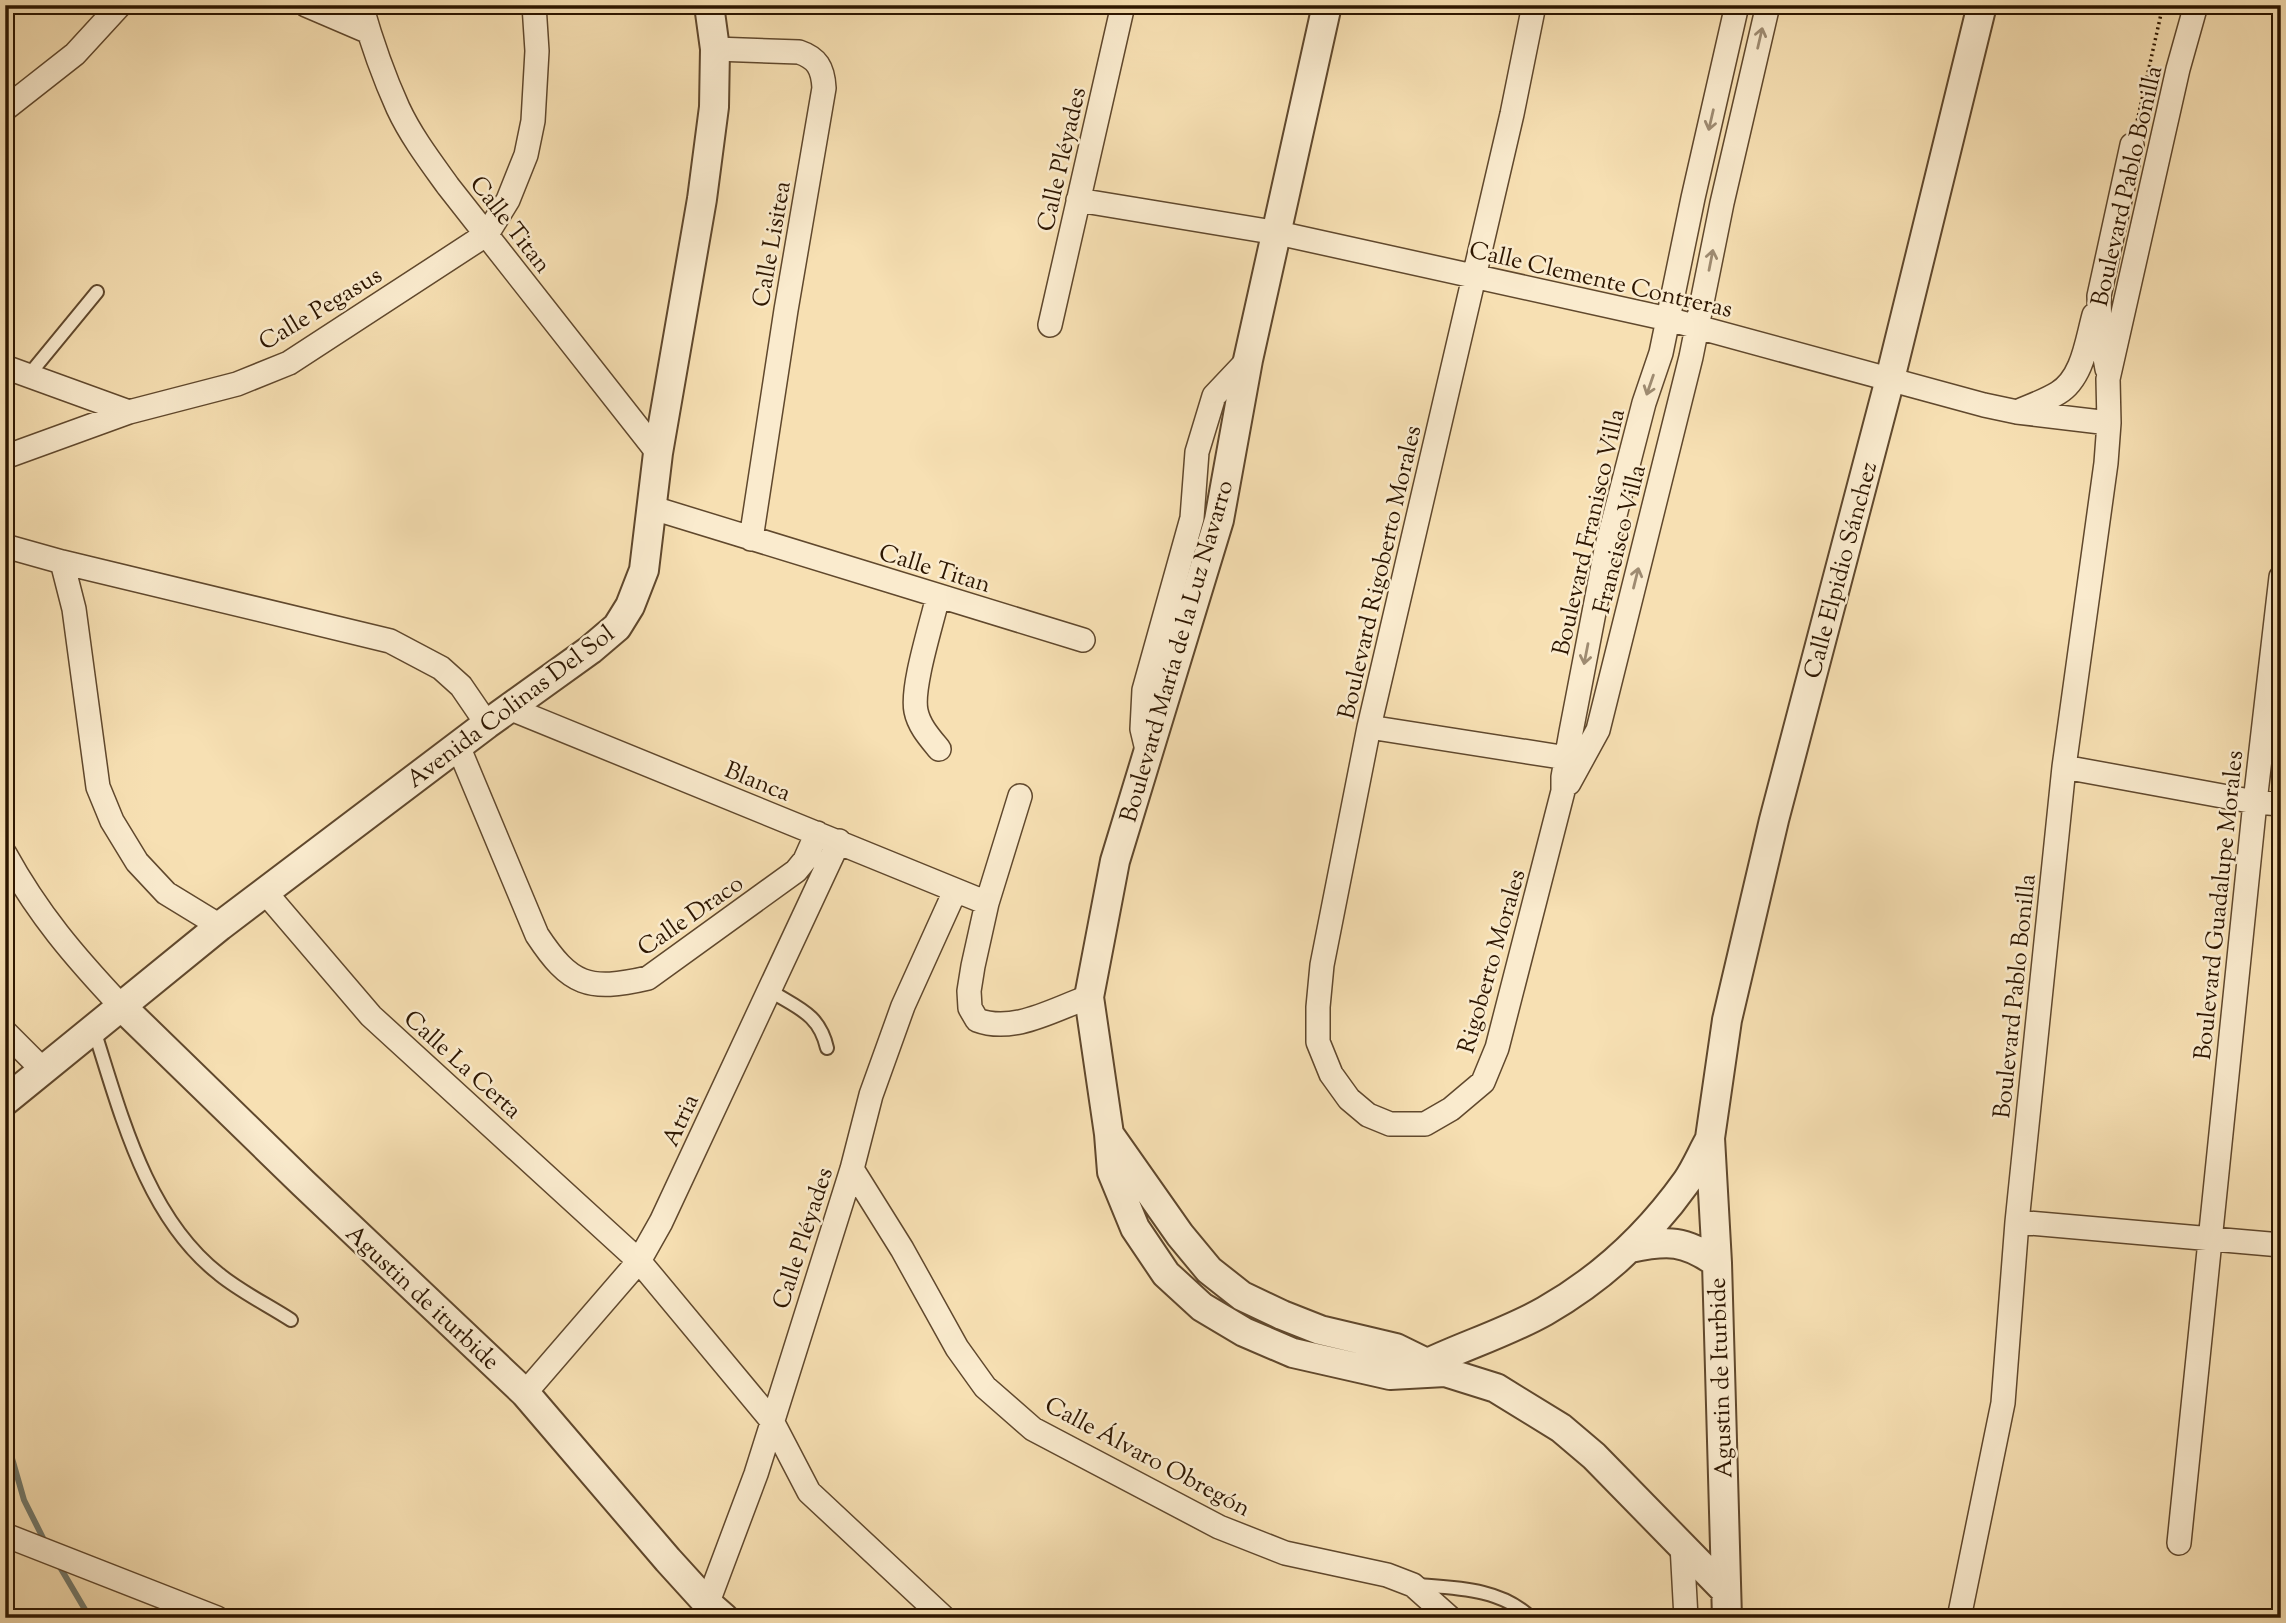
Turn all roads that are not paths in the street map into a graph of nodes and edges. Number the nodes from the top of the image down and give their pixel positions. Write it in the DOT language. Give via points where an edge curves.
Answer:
graph roads {
  1 [pos="120,5"];
  2 [pos="306,5"];
  3 [pos="361,5"];
  4 [pos="534,5"];
  5 [pos="709,5"];
  6 [pos="1123,5"];
  7 [pos="1327,5"];
  8 [pos="1534,5"];
  9 [pos="1737,5"];
  10 [pos="1768,5"];
  11 [pos="1982,5"];
  12 [pos="2196,5"];
  13 [pos="369,32"];
  14 [pos="715,49"];
  15 [pos="5,109"];
  16 [pos="2132,145"];
  17 [pos="1693,198"];
  18 [pos="1078,200"];
  19 [pos="1722,202"];
  20 [pos="1278,233"];
  21 [pos="486,234"];
  22 [pos="1475,276"];
  23 [pos="97,292"];
  24 [pos="2099,296"];
  25 [pos="1668,319"];
  26 [pos="1050,326"];
  27 [pos="1698,327"];
  28 [pos="5,367"];
  29 [pos="28,376"];
  30 [pos="1890,379"];
  31 [pos="2108,379"];
  32 [pos="129,412"];
  33 [pos="2017,412"];
  34 [pos="2109,423"];
  35 [pos="658,453"];
  36 [pos="5,457"];
  37 [pos="653,508"];
  38 [pos="751,539"];
  39 [pos="5,547"];
  40 [pos="64,571"];
  41 [pos="2281,577"];
  42 [pos="938,596"];
  43 [pos="1083,640"];
  44 [pos="498,716"];
  45 [pos="1369,727"];
  46 [pos="458,746"];
  47 [pos="939,749"];
  48 [pos="1575,759"];
  49 [pos="2064,767"];
  50 [pos="1020,796"];
  51 [pos="2255,802"];
  52 [pos="2281,804"];
  53 [pos="817,833"];
  54 [pos="839,841"];
  55 [pos="5,854"];
  56 [pos="955,891"];
  57 [pos="265,892"];
  58 [pos="987,903"];
  59 [pos="220,926"];
  60 [pos="769,990"];
  61 [pos="1089,998"];
  62 [pos="121,1006"];
  63 [pos="94,1030"];
  64 [pos="5,1032"];
  65 [pos="827,1048"];
  66 [pos="43,1070"];
  67 [pos="5,1101"];
  68 [pos="1390,1124"];
  69 [pos="1710,1138"];
  70 [pos="852,1169"];
  71 [pos="2017,1222"];
  72 [pos="2209,1238"];
  73 [pos="2281,1245"];
  74 [pos="1630,1248"];
  75 [pos="639,1261"];
  76 [pos="1717,1263"];
  77 [pos="291,1320"];
  78 [pos="1432,1369"];
  79 [pos="526,1393"];
  80 [pos="772,1421"];
  81 [pos="5,1535"];
  82 [pos="2179,1543"];
  83 [pos="1682,1545"];
  84 [pos="1413,1585"];
  85 [pos="1726,1604"];
  86 [pos="711,1613"];
  87 [pos="217,1618"];
  88 [pos="944,1618"];
  89 [pos="1450,1618"];
  90 [pos="1531,1618"];
  91 [pos="1686,1618"];
  92 [pos="1959,1618"];
  1 -- 15 [label="street" via="75,54"];
  2 -- 13 [label="street"];
  3 -- 13 [label="street, Calle Titan"];
  4 -- 21 [label="street" via="533,121 508,200"];
  5 -- 14 [label="street, Avenida Colinas Del Sol"];
  6 -- 18 [label="street, Calle Pléyades"];
  7 -- 20 [label="street, Boulevard María de la Luz Navarro"];
  8 -- 22 [label="street, Boulevard Rigoberto Morales"];
  9 -- 17 [label="street, Boulevard Franisco Villa, one-way"];
  19 -- 10 [label="street, Francisco Villa, one-way"];
  11 -- 30 [label="street, Calle Elpidio Sánchez"];
  12 -- 31 [label="street, Boulevard Pablo Bonilla"];
  13 -- 21 [label="street, Calle Titan" via="398,109"];
  14 -- 35 [label="street, Avenida Colinas Del Sol" via="702,199"];
  14 -- 38 [label="street, Calle Lisitea" via="799,52 811,56 824,76"];
  16 -- 24 [label="street, Boulevard Pablo Bonilla"];
  17 -- 19 [label="street"];
  17 -- 25 [label="street, Boulevard Franisco Villa"];
  18 -- 20 [label="street, Calle Clemente Contreras"];
  18 -- 26 [label="street, Calle Pléyades"];
  27 -- 19 [label="street, Francisco Villa, one-way"];
  20 -- 22 [label="street, Calle Clemente Contreras"];
  20 -- 61 [label="street, Boulevard María de la Luz Navarro" via="1248,360 1219,520 1115,861"];
  21 -- 32 [label="street, Calle Pegasus" via="289,363 237,384"];
  21 -- 35 [label="street, Calle Titan"];
  22 -- 25 [label="street, Calle Clemente Contreras"];
  22 -- 45 [label="street, Boulevard Rigoberto Morales"];
  23 -- 29 [label="lane"];
  24 -- 31 [label="street, Boulevard Pablo Bonilla"];
  24 -- 33 [label="street" via="2081,363 2071,381 2059,392"];
  25 -- 27 [label="street, Calle Clemente Contreras"];
  25 -- 48 [label="street, Boulevard Franisco Villa, one-way" via="1606,550"];
  27 -- 30 [label="street, Calle Clemente Contreras"];
  48 -- 27 [label="street, Francisco Villa, one-way" via="1598,730"];
  28 -- 29 [label="street"];
  29 -- 32 [label="street"];
  30 -- 33 [label="street, Calle Clemente Contreras"];
  30 -- 69 [label="street, Calle Elpidio Sánchez" via="1774,820 1727,1020"];
  31 -- 34 [label="street, Boulevard Pablo Bonilla"];
  32 -- 36 [label="street, Calle Pegasus"];
  33 -- 34 [label="street, Calle Clemente Contreras"];
  34 -- 49 [label="street, Boulevard Pablo Bonilla"];
  35 -- 37 [label="street, Avenida Colinas Del Sol"];
  37 -- 38 [label="street, Calle Titan"];
  37 -- 44 [label="street, Avenida Colinas Del Sol" via="644,570 617,627"];
  38 -- 42 [label="street, Calle Titan"];
  39 -- 40 [label="street"];
  40 -- 44 [label="street" via="390,641 441,668"];
  40 -- 59 [label="street" via="74,609 98,787 111,821 137,862 166,893"];
  41 -- 51 [label="street, Boulevard Guadalupe Morales"];
  42 -- 43 [label="street, Calle Titan"];
  42 -- 47 [label="street" via="916,692 916,712"];
  44 -- 46 [label="street, Avenida Colinas Del Sol"];
  44 -- 53 [label="street, Blanca"];
  45 -- 48 [label="street"];
  45 -- 68 [label="street, Boulevard Rigoberto Morales" via="1322,965 1318,1042 1331,1074 1349,1099 1368,1115"];
  46 -- 53 [label="street, Calle Draco" via="537,935 552,958 574,978 603,984 648,978 796,872"];
  46 -- 57 [label="street, Avenida Colinas Del Sol"];
  48 -- 68 [label="street, Rigoberto Morales" via="1497,1048 1483,1082 1451,1110 1425,1124"];
  49 -- 51 [label="street"];
  49 -- 71 [label="street, Boulevard Pablo Bonilla"];
  50 -- 58 [label="street"];
  51 -- 52 [label="street"];
  51 -- 72 [label="street, Boulevard Guadalupe Morales"];
  53 -- 54 [label="street, Blanca"];
  54 -- 56 [label="street, Blanca"];
  54 -- 60 [label="street, Atria"];
  55 -- 62 [label="street" via="44,918"];
  56 -- 58 [label="street, Blanca"];
  56 -- 70 [label="street, Calle Pléyades" via="903,1006 871,1095"];
  57 -- 59 [label="street, Avenida Colinas Del Sol"];
  57 -- 75 [label="street, Calle La Certa" via="371,1016"];
  58 -- 61 [label="street" via="969,991 970,1008 977,1020 999,1026 1026,1021"];
  59 -- 62 [label="street, Avenida Colinas Del Sol"];
  60 -- 65 [label="lane" via="813,1018"];
  60 -- 75 [label="street, Atria"];
  61 -- 78 [label="street, Boulevard María de la Luz Navarro" via="1112,1172 1135,1228 1166,1274 1202,1307 1293,1353 1390,1375"];
  62 -- 63 [label="street, Avenida Colinas Del Sol"];
  62 -- 79 [label="street, Agustin de iturbide"];
  63 -- 66 [label="street, Avenida Colinas Del Sol"];
  63 -- 77 [label="lane" via="139,1165 178,1233 218,1274"];
  64 -- 66 [label="street"];
  66 -- 67 [label="street, Avenida Colinas Del Sol"];
  69 -- 74 [label="street" via="1688,1179"];
  69 -- 76 [label="street, Agustin de Iturbide"];
  70 -- 80 [label="street, Calle Pléyades"];
  70 -- 84 [label="street, Calle Álvaro Obregón" via="964,1357 985,1387 1033,1429 1219,1527 1285,1553"];
  71 -- 72 [label="street"];
  71 -- 92 [label="street, Boulevard Pablo Bonilla" via="2003,1403"];
  72 -- 73 [label="street"];
  72 -- 82 [label="street, Boulevard Guadalupe Morales"];
  74 -- 76 [label="street" via="1680,1245"];
  74 -- 78 [label="street" via="1545,1311"];
  75 -- 79 [label="street, Atria"];
  75 -- 80 [label="street"];
  76 -- 85 [label="street, Agustin de Iturbide"];
  78 -- 83 [label="street, Boulevard María de la Luz Navarro" via="1496,1388 1561,1428"];
  79 -- 86 [label="street, Agustin de iturbide"];
  80 -- 86 [label="street, Calle Pléyades"];
  80 -- 88 [label="street" via="809,1492"];
  81 -- 87 [label="street"];
  83 -- 85 [label="street, Boulevard María de la Luz Navarro"];
  83 -- 91 [label="street"];
  84 -- 89 [label="street, Calle Álvaro Obregón"];
  84 -- 90 [label="lane" via="1467,1589 1502,1599"];
}
